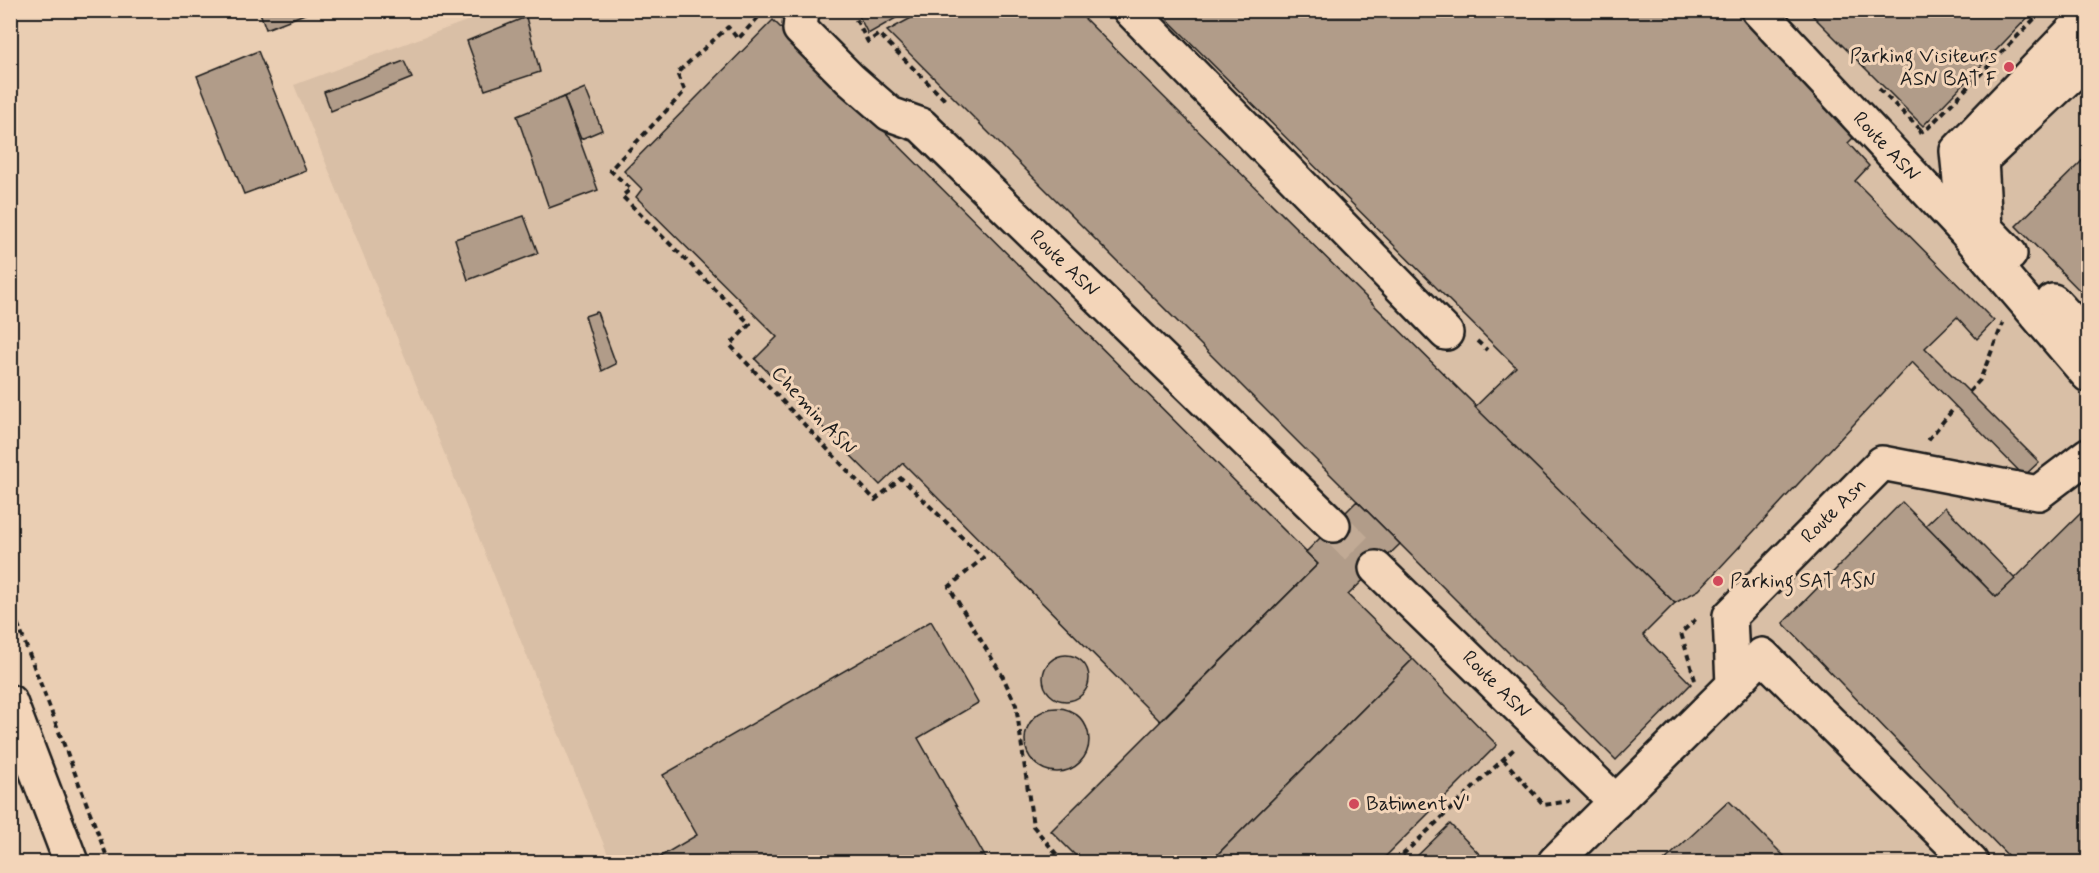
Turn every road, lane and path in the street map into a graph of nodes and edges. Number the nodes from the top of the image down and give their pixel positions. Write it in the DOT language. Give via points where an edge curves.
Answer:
graph roads {
  1 [pos="765,10"];
  2 [pos="802,10"];
  3 [pos="1130,10"];
  4 [pos="1758,10"];
  5 [pos="2088,15"];
  6 [pos="2088,59"];
  7 [pos="1965,231"];
  8 [pos="1446,333"];
  9 [pos="2088,339"];
  10 [pos="2088,375"];
  11 [pos="2088,455"];
  12 [pos="1333,525"];
  13 [pos="1376,568"];
  14 [pos="10,604"];
  15 [pos="1681,633"];
  16 [pos="1695,680"];
  17 [pos="1733,685"];
  18 [pos="10,702"];
  19 [pos="1616,802"];
  20 [pos="71,862"];
  21 [pos="109,862"];
  22 [pos="1063,862"];
  23 [pos="1555,862"];
  24 [pos="1971,862"];
  1 -- 22 [label="path, Chemin ASN" via="738,39 728,27 677,73 685,91 610,170 630,189 622,196 750,324 730,345 875,500 901,478 983,558 950,587 1016,705 1033,826"];
  2 -- 12 [label="street, Route ASN" via="800,29 850,79 890,114 921,125"];
  3 -- 8 [label="street"];
  4 -- 7 [label="street, Route ASN"];
  5 -- 7 [label="street" via="1957,151"];
  6 -- 9 [label="street" via="1981,160 1985,228"];
  7 -- 10 [label="street"];
  11 -- 17 [label="street, Route Asn" via="2038,493 1882,463 1730,616"];
  13 -- 19 [label="street, Route ASN"];
  14 -- 21 [label="path"];
  15 -- 16 [label="path"];
  17 -- 19 [label="street"];
  17 -- 24 [label="street" via="1762,655"];
  18 -- 20 [label="street"];
  19 -- 23 [label="street"];
}
